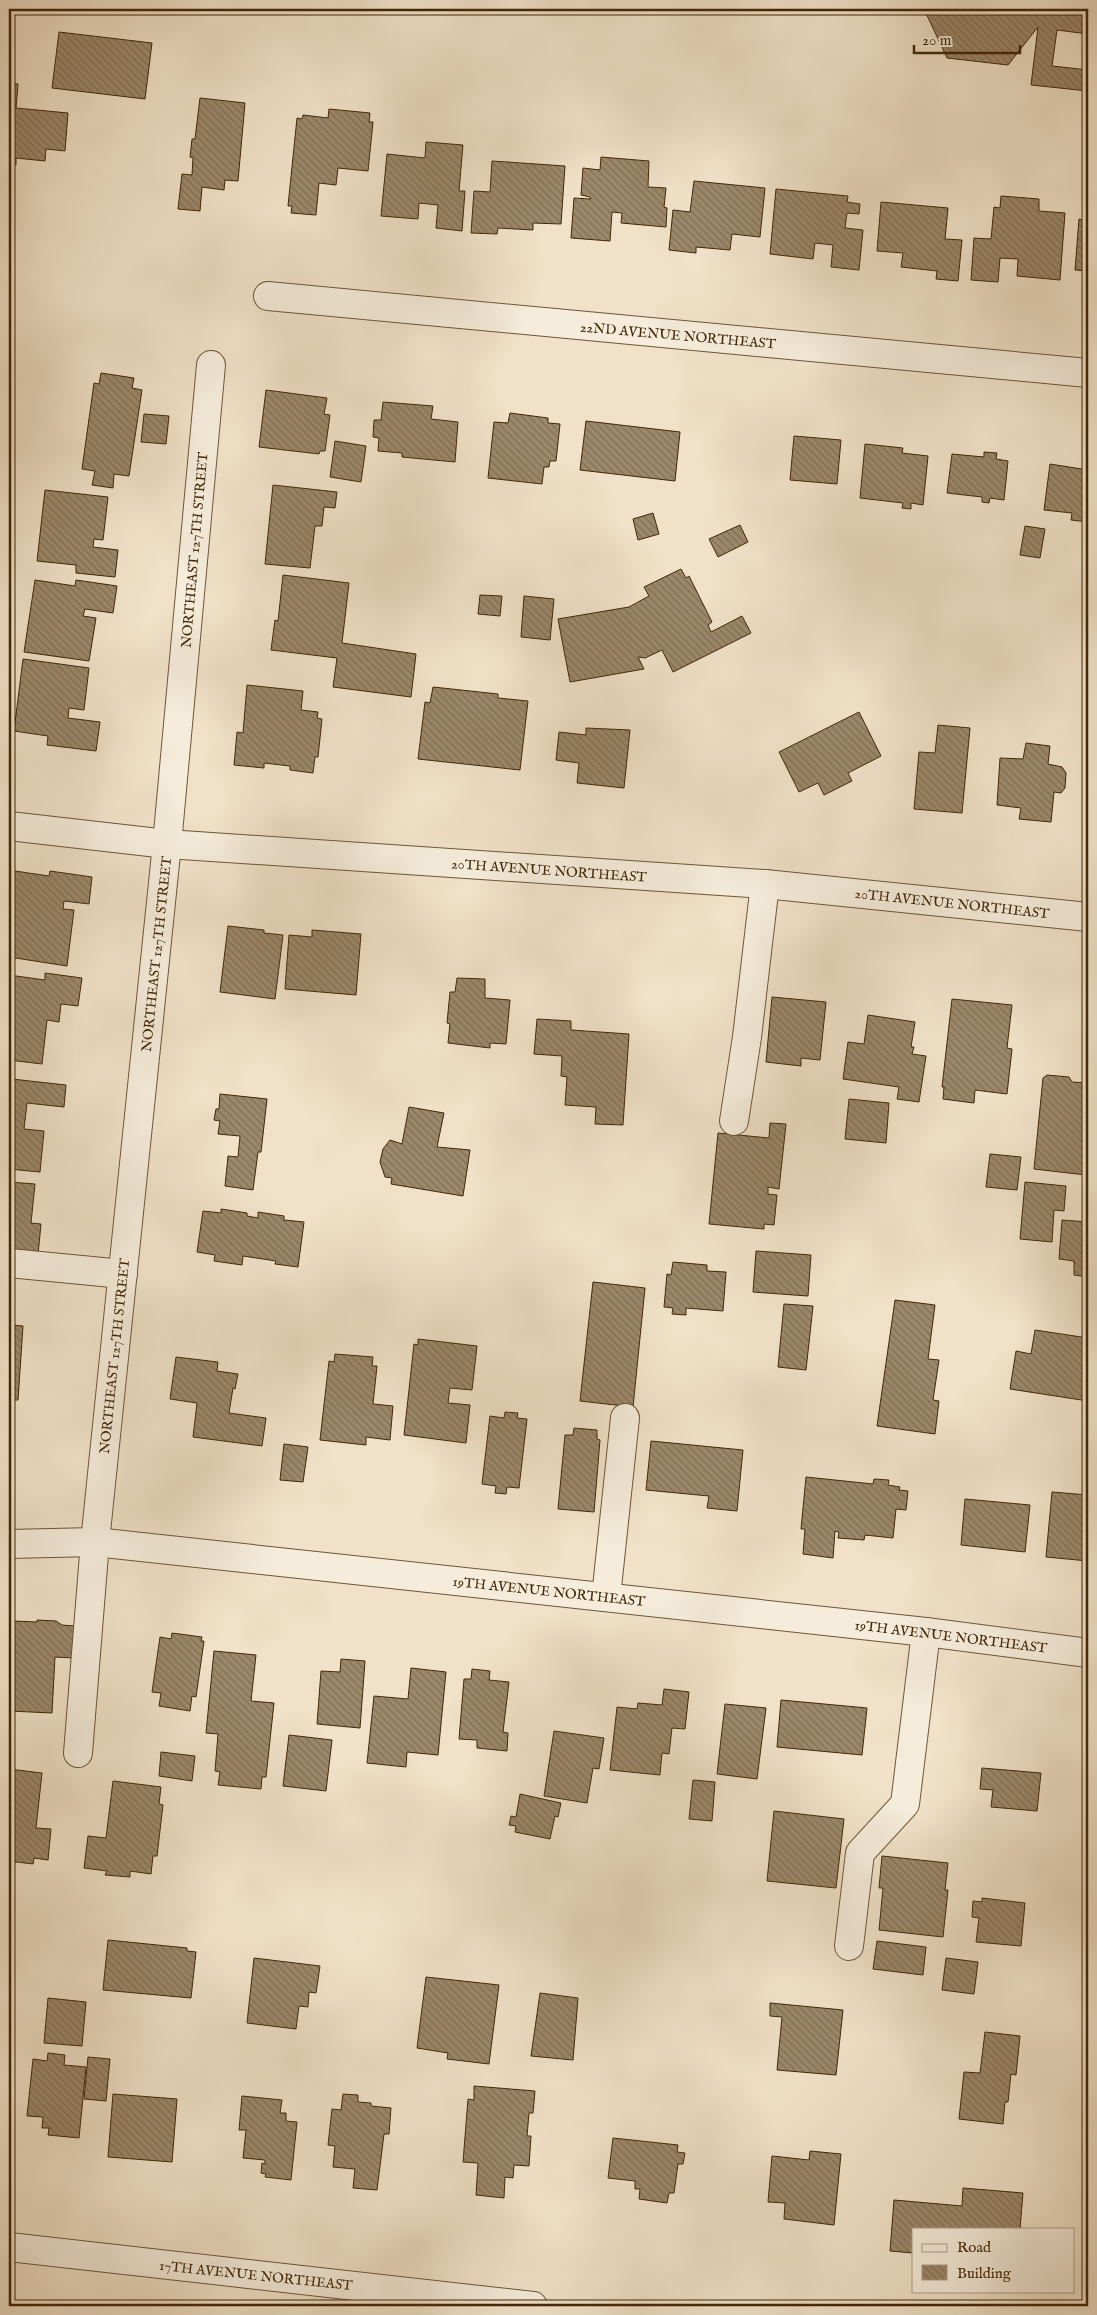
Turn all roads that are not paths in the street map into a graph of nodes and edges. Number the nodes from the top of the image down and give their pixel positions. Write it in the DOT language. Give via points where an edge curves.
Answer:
graph roads {
  1 [pos="268,296"];
  2 [pos="211,364"];
  3 [pos="1088,373"];
  4 [pos="9,826"];
  5 [pos="167,844"];
  6 [pos="765,884"];
  7 [pos="1088,917"];
  8 [pos="734,1122"];
  9 [pos="9,1263"];
  10 [pos="123,1274"];
  11 [pos="625,1418"];
  12 [pos="95,1542"];
  13 [pos="9,1544"];
  14 [pos="606,1597"];
  15 [pos="926,1632"];
  16 [pos="1088,1653"];
  17 [pos="78,1753"];
  18 [pos="849,1946"];
  19 [pos="9,2247"];
  20 [pos="533,2306"];
  1 -- 3 [label="street, 22ND AVENUE NORTHEAST"];
  2 -- 5 [label="street, NORTHEAST 127TH STREET"];
  4 -- 5 [label="street, 20TH AVENUE NORTHEAST"];
  5 -- 6 [label="street, 20TH AVENUE NORTHEAST"];
  5 -- 10 [label="street, NORTHEAST 127TH STREET"];
  6 -- 7 [label="street, 20TH AVENUE NORTHEAST"];
  6 -- 8 [label="street"];
  9 -- 10 [label="street"];
  10 -- 12 [label="street, NORTHEAST 127TH STREET"];
  11 -- 14 [label="street"];
  12 -- 13 [label="street, 19TH AVENUE NORTHEAST"];
  12 -- 14 [label="street, 19TH AVENUE NORTHEAST"];
  12 -- 17 [label="street, NORTHEAST 127TH STREET"];
  14 -- 15 [label="street, 19TH AVENUE NORTHEAST"];
  15 -- 16 [label="street, 19TH AVENUE NORTHEAST"];
  15 -- 18 [label="street" via="905,1804 860,1853"];
  19 -- 20 [label="street, 17TH AVENUE NORTHEAST"];
}
